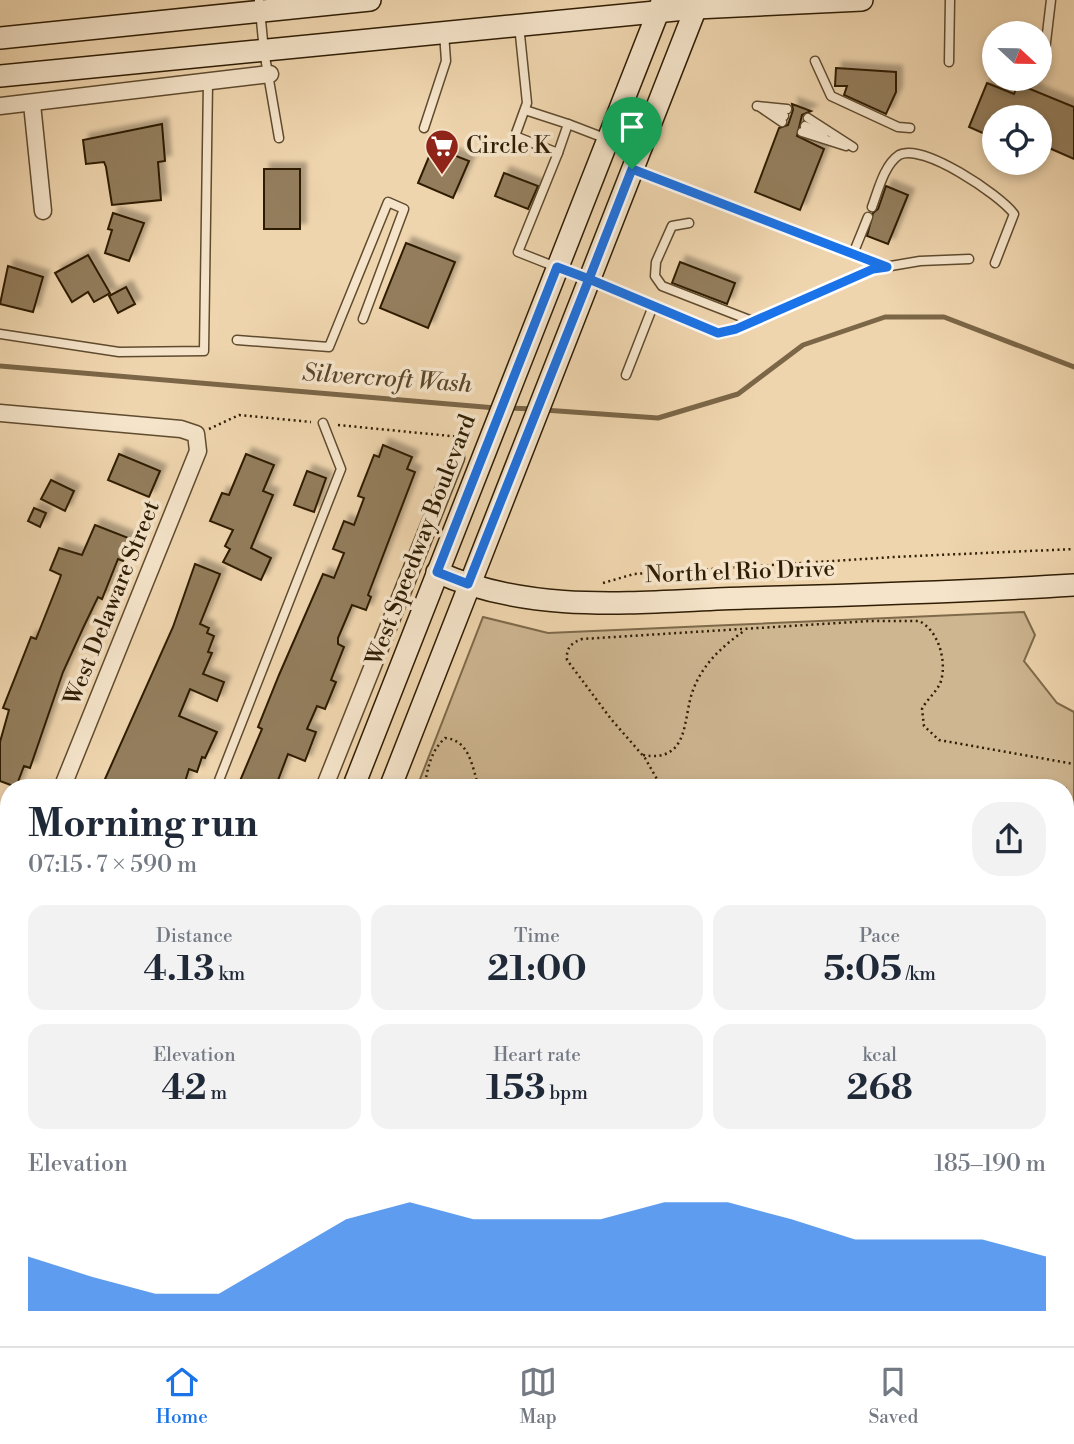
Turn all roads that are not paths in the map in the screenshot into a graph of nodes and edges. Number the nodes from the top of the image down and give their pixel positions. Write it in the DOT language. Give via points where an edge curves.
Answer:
graph roads {
  1 [pos="370,0"];
  2 [pos="862,0"];
  3 [pos="950,0"];
  4 [pos="1051,0"];
  5 [pos="697,4"];
  6 [pos="259,6"];
  7 [pos="660,6"];
  8 [pos="1048,21"];
  9 [pos="519,25"];
  10 [pos="444,33"];
  11 [pos="0,38"];
  12 [pos="264,51"];
  13 [pos="815,61"];
  14 [pos="948,62"];
  15 [pos="270,74"];
  16 [pos="0,75"];
  17 [pos="208,82"];
  18 [pos="32,104"];
  19 [pos="0,106"];
  20 [pos="757,106"];
  21 [pos="526,110"];
  22 [pos="568,124"];
  23 [pos="805,125"];
  24 [pos="424,128"];
  25 [pos="910,128"];
  26 [pos="279,138"];
  27 [pos="607,139"];
  28 [pos="558,153"];
  29 [pos="632,169"];
  30 [pos="872,207"];
  31 [pos="43,211"];
  32 [pos="868,217"];
  33 [pos="689,223"];
  34 [pos="853,254"];
  35 [pos="969,259"];
  36 [pos="995,263"];
  37 [pos="557,267"];
  38 [pos="887,267"];
  39 [pos="589,279"];
  40 [pos="653,306"];
  41 [pos="363,318"];
  42 [pos="752,321"];
  43 [pos="0,334"];
  44 [pos="237,340"];
  45 [pos="626,375"];
  46 [pos="0,413"];
  47 [pos="323,423"];
  48 [pos="456,458"];
  49 [pos="413,564"];
  50 [pos="437,572"];
  51 [pos="468,584"];
  52 [pos="1074,584"];
  53 [pos="66,779"];
  54 [pos="220,779"];
  55 [pos="328,779"];
  56 [pos="356,779"];
  57 [pos="393,779"];
  1 -- 6 [label="main road"];
  2 -- 5 [label="main road"];
  3 -- 14 [label="lane"];
  4 -- 8 [label="lane"];
  5 -- 7 [label="main road"];
  5 -- 29 [label="main road"];
  6 -- 11 [label="main road"];
  6 -- 12 [label="lane"];
  7 -- 9 [label="main road"];
  7 -- 27 [label="main road, West Speedway Boulevard"];
  9 -- 10 [label="main road"];
  9 -- 21 [label="lane"];
  10 -- 12 [label="main road"];
  10 -- 24 [label="lane" via="446,61"];
  12 -- 15 [label="lane"];
  12 -- 16 [label="main road"];
  13 -- 25 [label="lane" via="831,96 898,127"];
  15 -- 17 [label="street"];
  15 -- 26 [label="lane"];
  17 -- 18 [label="street"];
  17 -- 43 [label="lane" via="204,351 119,352"];
  18 -- 19 [label="street"];
  18 -- 31 [label="street"];
  20 -- 20 [label="lane" via="784,116"];
  21 -- 22 [label="lane"];
  21 -- 28 [label="lane" via="515,136"];
  22 -- 27 [label="lane"];
  22 -- 28 [label="lane"];
  23 -- 23 [label="lane" via="852,147"];
  27 -- 37 [label="main road, West Speedway Boulevard"];
  28 -- 37 [label="lane" via="518,252"];
  29 -- 34 [label="lane"];
  29 -- 39 [label="main road"];
  30 -- 36 [label="lane" via="890,163 900,154 913,152 1004,200 1014,214"];
  32 -- 34 [label="lane"];
  33 -- 42 [label="lane" via="671,226 655,276 662,286"];
  34 -- 38 [label="lane"];
  35 -- 38 [label="lane"];
  37 -- 39 [label="main road"];
  37 -- 50 [label="main road, West Speedway Boulevard"];
  38 -- 42 [label="lane"];
  39 -- 40 [label="lane"];
  39 -- 51 [label="main road"];
  40 -- 42 [label="lane" via="718,333"];
  40 -- 45 [label="lane"];
  41 -- 44 [label="lane" via="404,209 388,202 329,347"];
  46 -- 53 [label="street, West Delaware Street" via="196,434 198,450"];
  47 -- 54 [label="lane" via="341,469"];
  48 -- 49 [label="street, West Speedway Boulevard"];
  49 -- 50 [label="street, North el Rio Drive"];
  49 -- 55 [label="street, West Speedway Boulevard"];
  50 -- 51 [label="main road, North el Rio Drive"];
  50 -- 56 [label="main road, West Speedway Boulevard"];
  51 -- 52 [label="main road, North el Rio Drive" via="552,603 959,593"];
  51 -- 57 [label="main road"];
}
